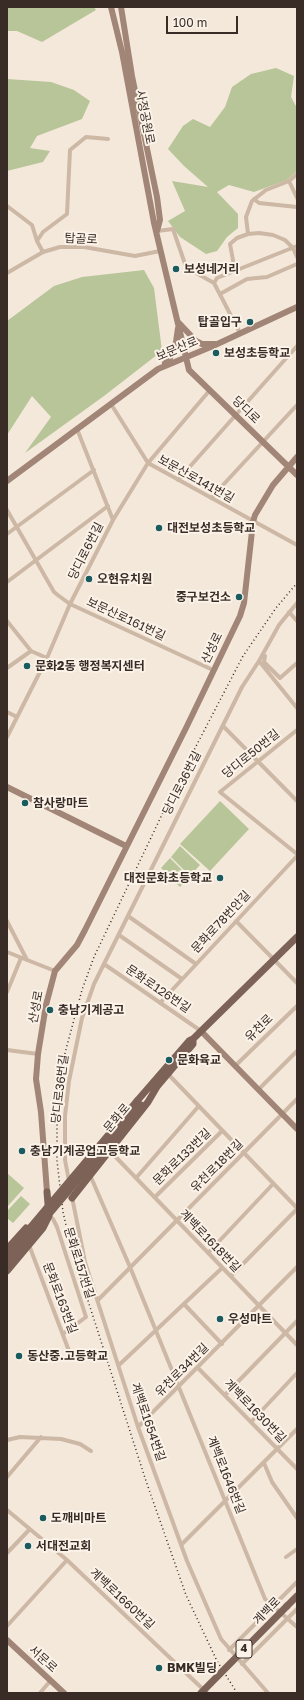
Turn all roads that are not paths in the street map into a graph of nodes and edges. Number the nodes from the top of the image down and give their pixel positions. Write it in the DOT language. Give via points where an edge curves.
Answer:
graph roads {
  1 [pos="111,7"];
  2 [pos="121,7"];
  3 [pos="108,139"];
  4 [pos="297,174"];
  5 [pos="289,181"];
  6 [pos="297,198"];
  7 [pos="254,199"];
  8 [pos="7,206"];
  9 [pos="297,207"];
  10 [pos="157,231"];
  11 [pos="248,234"];
  12 [pos="37,241"];
  13 [pos="295,247"];
  14 [pos="160,251"];
  15 [pos="43,252"];
  16 [pos="297,257"];
  17 [pos="297,264"];
  18 [pos="234,271"];
  19 [pos="7,273"];
  20 [pos="214,283"];
  21 [pos="220,294"];
  22 [pos="297,307"];
  23 [pos="178,322"];
  24 [pos="240,333"];
  25 [pos="218,344"];
  26 [pos="297,346"];
  27 [pos="186,357"];
  28 [pos="158,369"];
  29 [pos="210,390"];
  30 [pos="111,404"];
  31 [pos="297,405"];
  32 [pos="236,415"];
  33 [pos="77,429"];
  34 [pos="263,442"];
  35 [pos="297,457"];
  36 [pos="148,463"];
  37 [pos="289,467"];
  38 [pos="94,470"];
  39 [pos="297,475"];
  40 [pos="178,480"];
  41 [pos="7,481"];
  42 [pos="211,498"];
  43 [pos="108,506"];
  44 [pos="7,510"];
  45 [pos="113,520"];
  46 [pos="253,522"];
  47 [pos="17,527"];
  48 [pos="7,534"];
  49 [pos="297,545"];
  50 [pos="36,560"];
  51 [pos="7,582"];
  52 [pos="297,603"];
  53 [pos="70,604"];
  54 [pos="289,612"];
  55 [pos="7,621"];
  56 [pos="297,621"];
  57 [pos="30,651"];
  58 [pos="265,656"];
  59 [pos="47,658"];
  60 [pos="259,661"];
  61 [pos="297,663"];
  62 [pos="7,668"];
  63 [pos="213,670"];
  64 [pos="297,708"];
  65 [pos="7,712"];
  66 [pos="17,717"];
  67 [pos="223,726"];
  68 [pos="297,730"];
  69 [pos="7,737"];
  70 [pos="258,762"];
  71 [pos="7,787"];
  72 [pos="297,801"];
  73 [pos="126,846"];
  74 [pos="297,855"];
  75 [pos="128,916"];
  76 [pos="7,921"];
  77 [pos="236,921"];
  78 [pos="119,935"];
  79 [pos="297,937"];
  80 [pos="7,952"];
  81 [pos="21,958"];
  82 [pos="274,959"];
  83 [pos="27,960"];
  84 [pos="104,964"];
  85 [pos="196,964"];
  86 [pos="55,971"];
  87 [pos="182,979"];
  88 [pos="297,983"];
  89 [pos="7,992"];
  90 [pos="160,1003"];
  91 [pos="297,1006"];
  92 [pos="201,1031"];
  93 [pos="193,1040"];
  94 [pos="7,1050"];
  95 [pos="297,1051"];
  96 [pos="38,1054"];
  97 [pos="236,1066"];
  98 [pos="168,1074"];
  99 [pos="154,1085"];
  100 [pos="258,1090"];
  101 [pos="297,1099"];
  102 [pos="139,1103"];
  103 [pos="198,1107"];
  104 [pos="282,1114"];
  105 [pos="297,1130"];
  106 [pos="222,1131"];
  107 [pos="109,1150"];
  108 [pos="243,1153"];
  109 [pos="90,1174"];
  110 [pos="136,1178"];
  111 [pos="69,1183"];
  112 [pos="273,1184"];
  113 [pos="47,1192"];
  114 [pos="155,1197"];
  115 [pos="72,1198"];
  116 [pos="297,1209"];
  117 [pos="40,1212"];
  118 [pos="49,1216"];
  119 [pos="176,1221"];
  120 [pos="29,1246"];
  121 [pos="7,1249"];
  122 [pos="208,1254"];
  123 [pos="7,1255"];
  124 [pos="7,1264"];
  125 [pos="130,1267"];
  126 [pos="297,1267"];
  127 [pos="222,1268"];
  128 [pos="7,1271"];
  129 [pos="231,1276"];
  130 [pos="98,1300"];
  131 [pos="184,1304"];
  132 [pos="259,1306"];
  133 [pos="297,1321"];
  134 [pos="155,1331"];
  135 [pos="286,1333"];
  136 [pos="63,1334"];
  137 [pos="222,1344"];
  138 [pos="297,1345"];
  139 [pos="72,1359"];
  140 [pos="119,1365"];
  141 [pos="198,1368"];
  142 [pos="297,1373"];
  143 [pos="179,1387"];
  144 [pos="225,1395"];
  145 [pos="251,1422"];
  146 [pos="138,1427"];
  147 [pos="297,1429"];
  148 [pos="40,1437"];
  149 [pos="7,1440"];
  150 [pos="278,1449"];
  151 [pos="91,1451"];
  152 [pos="264,1463"];
  153 [pos="297,1469"];
  154 [pos="7,1477"];
  155 [pos="226,1501"];
  156 [pos="7,1510"];
  157 [pos="297,1518"];
  158 [pos="29,1530"];
  159 [pos="181,1545"];
  160 [pos="297,1549"];
  161 [pos="7,1553"];
  162 [pos="286,1557"];
  163 [pos="67,1560"];
  164 [pos="297,1582"];
  165 [pos="297,1596"];
  166 [pos="274,1606"];
  167 [pos="297,1609"];
  168 [pos="288,1618"];
  169 [pos="7,1626"];
  170 [pos="297,1627"];
  171 [pos="7,1640"];
  172 [pos="230,1650"];
  173 [pos="242,1664"];
  174 [pos="51,1680"];
  175 [pos="204,1692"];
  176 [pos="40,1693"];
  177 [pos="64,1693"];
  178 [pos="268,1693"];
  1 -- 10 [label="main road, 사정공원로"];
  2 -- 10 [label="main road, 사정공원로" via="158,205 160,220"];
  3 -- 12 [label="street" via="86,138 70,150 67,214 43,232"];
  4 -- 5 [label="street"];
  5 -- 6 [label="street"];
  5 -- 7 [label="street" via="266,190"];
  7 -- 9 [label="street" via="259,203"];
  7 -- 11 [label="street" via="246,217"];
  8 -- 12 [label="street" via="32,225"];
  10 -- 14 [label="main road, 사정공원로"];
  10 -- 20 [label="street" via="173,229 185,264"];
  11 -- 13 [label="street" via="273,235"];
  11 -- 18 [label="street" via="230,244"];
  12 -- 15 [label="street"];
  13 -- 16 [label="street"];
  13 -- 18 [label="street"];
  14 -- 15 [label="street, 탑골로" via="135,256 84,247 60,247"];
  14 -- 23 [label="main road, 사정공원로"];
  15 -- 19 [label="street, 탑골로"];
  17 -- 21 [label="street" via="267,277 247,279"];
  18 -- 20 [label="street" via="217,278"];
  20 -- 21 [label="street"];
  21 -- 24 [label="street"];
  22 -- 24 [label="main road, 보문산로"];
  23 -- 25 [label="main road" via="196,341 202,344"];
  23 -- 27 [label="main road, 사정공원로"];
  23 -- 28 [label="main road" via="176,342 170,358"];
  24 -- 25 [label="main road, 보문산로"];
  25 -- 27 [label="main road, 보문산로"];
  26 -- 32 [label="street"];
  27 -- 28 [label="main road, 보문산로"];
  27 -- 29 [label="main road, 당디로" via="189,370"];
  28 -- 30 [label="main road, 보문산로"];
  29 -- 32 [label="main road, 당디로"];
  29 -- 36 [label="street, 당디로6번길"];
  30 -- 33 [label="main road, 보문산로"];
  30 -- 36 [label="street, 보문산로141번길"];
  31 -- 34 [label="street"];
  32 -- 34 [label="main road, 당디로"];
  32 -- 40 [label="street"];
  33 -- 38 [label="street"];
  33 -- 41 [label="main road, 보문산로"];
  34 -- 37 [label="main road, 당디로"];
  34 -- 42 [label="street"];
  35 -- 37 [label="main road, 산성로"];
  36 -- 40 [label="street, 보문산로141번길"];
  36 -- 45 [label="street, 당디로6번길"];
  37 -- 39 [label="main road, 당디로"];
  37 -- 46 [label="main road, 산성로" via="273,485"];
  38 -- 43 [label="street"];
  38 -- 47 [label="street"];
  40 -- 42 [label="street, 보문산로141번길"];
  42 -- 46 [label="street, 보문산로141번길"];
  43 -- 45 [label="street"];
  43 -- 50 [label="street"];
  44 -- 47 [label="street, 보문산로161번길"];
  45 -- 53 [label="street, 당디로6번길"];
  46 -- 49 [label="street, 보문산로141번길"];
  46 -- 63 [label="main road, 산성로" via="244,603"];
  47 -- 48 [label="street"];
  47 -- 50 [label="street, 보문산로161번길"];
  50 -- 51 [label="street"];
  50 -- 53 [label="street, 보문산로161번길" via="54,592"];
  52 -- 54 [label="street, 당디로36번길"];
  53 -- 59 [label="street, 당디로6번길"];
  53 -- 63 [label="street, 보문산로161번길"];
  54 -- 56 [label="street"];
  54 -- 60 [label="street, 당디로36번길"];
  55 -- 57 [label="street"];
  57 -- 59 [label="street"];
  57 -- 62 [label="street"];
  58 -- 61 [label="street" via="264,662 280,678"];
  59 -- 66 [label="street, 당디로6번길"];
  60 -- 64 [label="street"];
  60 -- 67 [label="street, 당디로36번길" via="242,687"];
  63 -- 73 [label="main road, 산성로"];
  65 -- 66 [label="street"];
  66 -- 69 [label="street, 당디로6번길"];
  67 -- 70 [label="street"];
  67 -- 75 [label="street, 당디로36번길"];
  68 -- 70 [label="street, 당디로50번길"];
  70 -- 72 [label="street"];
  70 -- 74 [label="street, 당디로50번길" via="220,792"];
  71 -- 73 [label="main road"];
  73 -- 86 [label="main road, 산성로" via="77,945"];
  74 -- 77 [label="street, 문화로78번안길"];
  75 -- 78 [label="street, 당디로36번길"];
  75 -- 85 [label="street"];
  76 -- 83 [label="street"];
  77 -- 82 [label="street"];
  77 -- 85 [label="street, 문화로78번안길"];
  78 -- 84 [label="street, 당디로36번길"];
  78 -- 87 [label="street"];
  79 -- 82 [label="main road, 문화로"];
  80 -- 81 [label="street"];
  81 -- 83 [label="street"];
  81 -- 89 [label="street"];
  82 -- 88 [label="street"];
  82 -- 92 [label="main road, 문화로"];
  83 -- 86 [label="street"];
  84 -- 90 [label="street, 문화로126번길"];
  84 -- 111 [label="street, 당디로36번길" via="82,1018 69,1081 65,1116 65,1160"];
  85 -- 87 [label="street, 문화로78번안길"];
  86 -- 96 [label="main road, 산성로"];
  87 -- 90 [label="street, 문화로78번안길"];
  90 -- 92 [label="street, 문화로126번길"];
  91 -- 97 [label="street, 유천로"];
  92 -- 93 [label="main road, 문화로"];
  92 -- 97 [label="main road"];
  93 -- 98 [label="main road, 문화로" via="193,1044"];
  93 -- 99 [label="main road, 문화로" via="189,1041"];
  94 -- 96 [label="street"];
  95 -- 100 [label="street"];
  96 -- 113 [label="main road, 산성로" via="36,1079"];
  97 -- 100 [label="main road"];
  98 -- 99 [label="main road, 문화로"];
  98 -- 103 [label="street, 문화로133번길"];
  99 -- 102 [label="main road, 문화로"];
  99 -- 107 [label="main road" via="148,1102"];
  99 -- 111 [label="main road" via="139,1095"];
  100 -- 104 [label="main road"];
  101 -- 104 [label="street, 유천로18번길"];
  102 -- 123 [label="main road, 문화로, bridge"];
  102 -- 124 [label="main road, 문화로, bridge"];
  103 -- 106 [label="street, 문화로133번길"];
  103 -- 110 [label="street, 문화로133번길"];
  104 -- 105 [label="main road"];
  104 -- 108 [label="street, 유천로18번길"];
  106 -- 108 [label="street, 문화로133번길"];
  106 -- 114 [label="street, 문화로133번길"];
  107 -- 109 [label="main road"];
  107 -- 110 [label="street, 계백로1618번길"];
  108 -- 112 [label="street, 문화로133번길"];
  108 -- 119 [label="street, 유천로18번길"];
  109 -- 115 [label="main road"];
  109 -- 125 [label="street, 계백로1646번길"];
  110 -- 114 [label="street, 계백로1618번길"];
  111 -- 115 [label="street, 계백로1654번길"];
  112 -- 116 [label="street, 문화로133번길"];
  112 -- 122 [label="street"];
  113 -- 117 [label="main road"];
  113 -- 118 [label="main road"];
  114 -- 119 [label="street, 계백로1618번길"];
  115 -- 130 [label="street, 계백로1654번길" via="85,1262"];
  116 -- 129 [label="street, 문화로133번길"];
  117 -- 118 [label="street"];
  117 -- 121 [label="main road"];
  118 -- 120 [label="main road"];
  118 -- 136 [label="street, 문화로157번길" via="57,1227 86,1317"];
  119 -- 122 [label="street, 계백로1618번길"];
  119 -- 125 [label="street, 유천로18번길"];
  120 -- 128 [label="main road"];
  120 -- 136 [label="street, 문화로163번길"];
  122 -- 127 [label="street, 계백로1618번길"];
  125 -- 130 [label="street, 유천로18번길"];
  125 -- 134 [label="street, 계백로1646번길"];
  126 -- 132 [label="street, 유천로34번길"];
  127 -- 129 [label="street, 계백로1618번길"];
  127 -- 131 [label="street"];
  129 -- 132 [label="street, 계백로1618번길"];
  130 -- 140 [label="street, 계백로1654번길"];
  131 -- 134 [label="street"];
  131 -- 137 [label="street, 유천로34번길"];
  132 -- 135 [label="street, 계백로1618번길"];
  132 -- 137 [label="street, 유천로34번길"];
  133 -- 135 [label="street"];
  134 -- 140 [label="street"];
  134 -- 143 [label="street, 계백로1646번길"];
  135 -- 138 [label="street, 계백로1618번길"];
  135 -- 144 [label="street"];
  136 -- 139 [label="street, 문화로163번길"];
  137 -- 141 [label="street, 유천로34번길"];
  140 -- 146 [label="street, 계백로1654번길"];
  141 -- 143 [label="street, 유천로34번길"];
  141 -- 144 [label="street, 계백로1630번길"];
  142 -- 145 [label="street"];
  143 -- 146 [label="street, 유천로34번길"];
  143 -- 155 [label="street, 계백로1646번길"];
  144 -- 145 [label="street, 계백로1630번길"];
  145 -- 150 [label="street, 계백로1630번길"];
  146 -- 159 [label="street, 계백로1654번길"];
  147 -- 150 [label="street"];
  148 -- 149 [label="street"];
  148 -- 151 [label="street" via="62,1439 80,1444"];
  148 -- 154 [label="street"];
  150 -- 152 [label="street"];
  150 -- 153 [label="street, 계백로1630번길"];
  152 -- 155 [label="street"];
  152 -- 157 [label="street" via="272,1482"];
  155 -- 159 [label="street"];
  155 -- 166 [label="street, 계백로1646번길" via="266,1600"];
  156 -- 158 [label="street, 계백로1660번길"];
  158 -- 161 [label="street"];
  158 -- 163 [label="street, 계백로1660번길"];
  159 -- 172 [label="street, 계백로1654번길" via="211,1618 221,1639"];
  160 -- 162 [label="street"];
  163 -- 169 [label="street"];
  163 -- 175 [label="street, 계백로1660번길"];
  164 -- 166 [label="street"];
  165 -- 175 [label="main road, 계백로 / 4, bridge"];
  166 -- 168 [label="street, 계백로1646번길"];
  166 -- 172 [label="street"];
  167 -- 168 [label="street"];
  168 -- 170 [label="street, 계백로1646번길"];
  168 -- 173 [label="street"];
  171 -- 174 [label="main road, 서문로"];
  172 -- 173 [label="street, 계백로1654번길"];
  173 -- 178 [label="street, 계백로1654번길"];
  174 -- 176 [label="street"];
  174 -- 177 [label="main road, 서문로"];
}
